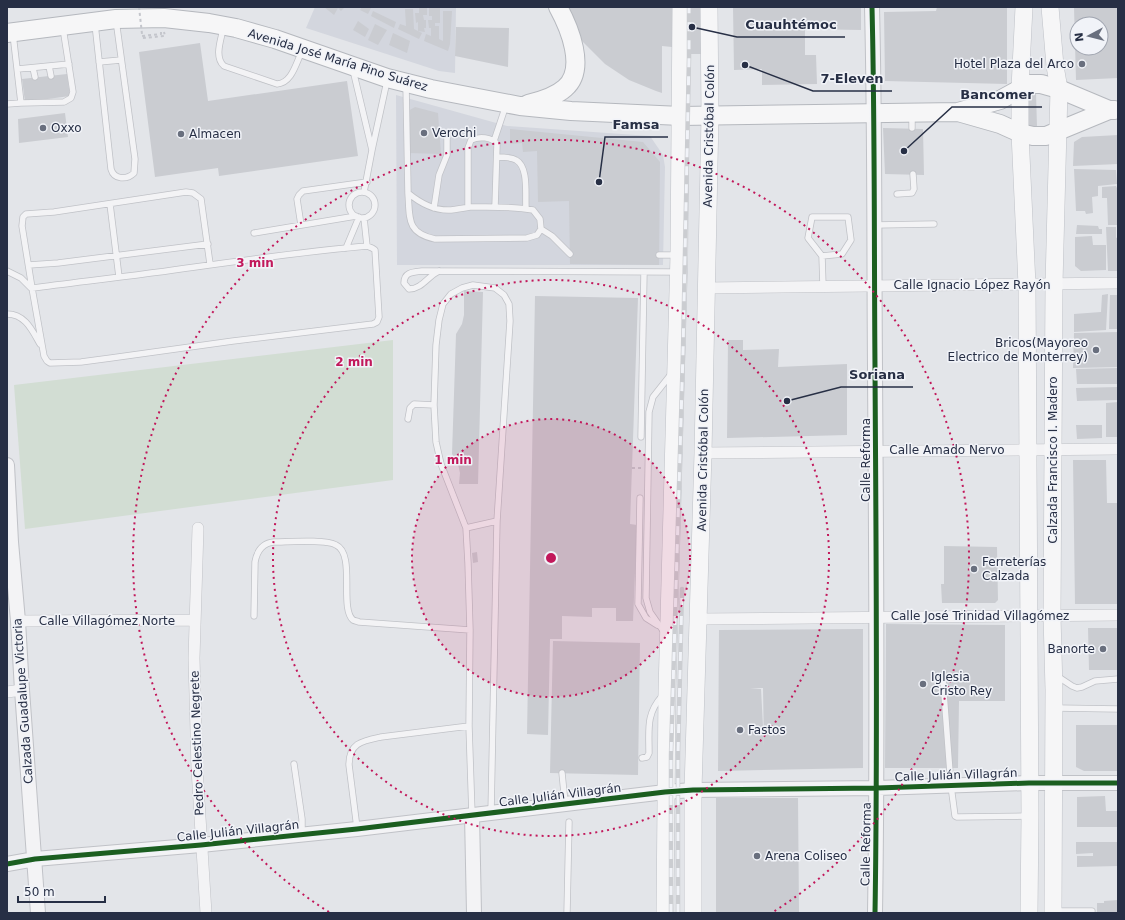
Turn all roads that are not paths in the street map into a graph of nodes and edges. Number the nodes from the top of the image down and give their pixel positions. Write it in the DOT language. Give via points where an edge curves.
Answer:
graph roads {
  1 [pos="558,7"];
  2 [pos="681,7"];
  3 [pos="709,7"];
  4 [pos="872,7"];
  5 [pos="1024,7"];
  6 [pos="1050,7"];
  7 [pos="116,19"];
  8 [pos="95,21"];
  9 [pos="63,26"];
  10 [pos="224,26"];
  11 [pos="10,33"];
  12 [pos="303,49"];
  13 [pos="121,60"];
  14 [pos="99,62"];
  15 [pos="69,64"];
  16 [pos="49,66"];
  17 [pos="352,66"];
  18 [pos="33,68"];
  19 [pos="18,70"];
  20 [pos="51,76"];
  21 [pos="35,77"];
  22 [pos="388,78"];
  23 [pos="406,83"];
  24 [pos="1020,88"];
  25 [pos="1059,89"];
  26 [pos="21,103"];
  27 [pos="7,104"];
  28 [pos="513,105"];
  29 [pos="1114,110"];
  30 [pos="958,112"];
  31 [pos="874,114"];
  32 [pos="681,116"];
  33 [pos="710,116"];
  34 [pos="1059,130"];
  35 [pos="1020,133"];
  36 [pos="448,134"];
  37 [pos="494,140"];
  38 [pos="372,150"];
  39 [pos="497,157"];
  40 [pos="913,174"];
  41 [pos="367,182"];
  42 [pos="364,192"];
  43 [pos="408,193"];
  44 [pos="897,194"];
  45 [pos="110,204"];
  46 [pos="495,207"];
  47 [pos="434,208"];
  48 [pos="468,208"];
  49 [pos="526,208"];
  50 [pos="360,217"];
  51 [pos="934,224"];
  52 [pos="301,225"];
  53 [pos="875,225"];
  54 [pos="541,229"];
  55 [pos="254,233"];
  56 [pos="208,244"];
  57 [pos="367,246"];
  58 [pos="346,248"];
  59 [pos="570,254"];
  60 [pos="117,255"];
  61 [pos="659,255"];
  62 [pos="679,255"];
  63 [pos="822,256"];
  64 [pos="210,264"];
  65 [pos="29,265"];
  66 [pos="7,271"];
  67 [pos="439,271"];
  68 [pos="678,272"];
  69 [pos="644,273"];
  70 [pos="119,277"];
  71 [pos="1118,283"];
  72 [pos="1054,284"];
  73 [pos="875,285"];
  74 [pos="1027,285"];
  75 [pos="823,286"];
  76 [pos="32,288"];
  77 [pos="706,288"];
  78 [pos="7,314"];
  79 [pos="42,348"];
  80 [pos="675,368"];
  81 [pos="434,405"];
  82 [pos="408,419"];
  83 [pos="641,437"];
  84 [pos="1118,449"];
  85 [pos="1028,450"];
  86 [pos="1054,450"];
  87 [pos="876,451"];
  88 [pos="703,453"];
  89 [pos="7,465"];
  90 [pos="640,498"];
  91 [pos="498,521"];
  92 [pos="198,528"];
  93 [pos="466,528"];
  94 [pos="9,542"];
  95 [pos="254,616"];
  96 [pos="1028,616"];
  97 [pos="1052,616"];
  98 [pos="1118,616"];
  99 [pos="876,617"];
  100 [pos="699,619"];
  101 [pos="195,620"];
  102 [pos="18,621"];
  103 [pos="470,630"];
  104 [pos="664,632"];
  105 [pos="1053,673"];
  106 [pos="1118,679"];
  107 [pos="943,680"];
  108 [pos="22,690"];
  109 [pos="7,692"];
  110 [pos="667,692"];
  111 [pos="1053,708"];
  112 [pos="1118,709"];
  113 [pos="469,726"];
  114 [pos="642,758"];
  115 [pos="294,764"];
  116 [pos="562,773"];
  117 [pos="1118,782"];
  118 [pos="1029,783"];
  119 [pos="1053,783"];
  120 [pos="951,786"];
  121 [pos="877,788"];
  122 [pos="693,790"];
  123 [pos="665,792"];
  124 [pos="565,804"];
  125 [pos="491,813"];
  126 [pos="472,816"];
  127 [pos="1030,816"];
  128 [pos="569,822"];
  129 [pos="357,829"];
  130 [pos="302,834"];
  131 [pos="201,845"];
  132 [pos="35,859"];
  133 [pos="7,864"];
  134 [pos="1092,911"];
  135 [pos="1053,912"];
  136 [pos="38,913"];
  137 [pos="206,913"];
  138 [pos="474,913"];
  139 [pos="567,913"];
  140 [pos="665,913"];
  141 [pos="693,913"];
  142 [pos="875,913"];
  143 [pos="1029,913"];
  1 -- 28 [label="highway" via="570,31 574,51 575,67 572,79 558,93 538,101"];
  2 -- 32 [label="main road"];
  3 -- 33 [label="main road, Avenida Cristóbal Colón"];
  4 -- 31 [label="street, Calle Reforma"];
  5 -- 24 [label="main road, Calzada Francisco I. Madero"];
  6 -- 25 [label="main road, Calzada Francisco I. Madero"];
  7 -- 8 [label="highway, Avenida José María Pino Suárez"];
  7 -- 10 [label="highway, Avenida José María Pino Suárez" via="182,19"];
  7 -- 13 [label="lane"];
  8 -- 9 [label="highway, Avenida José María Pino Suárez"];
  8 -- 14 [label="lane"];
  9 -- 11 [label="highway, Avenida José María Pino Suárez"];
  9 -- 15 [label="lane"];
  10 -- 12 [label="highway, Avenida José María Pino Suárez"];
  10 -- 12 [label="lane" via="219,57 221,63 277,84 289,79"];
  11 -- 19 [label="lane"];
  12 -- 17 [label="highway, Avenida José María Pino Suárez"];
  13 -- 14 [label="lane"];
  13 -- 14 [label="lane" via="135,159 134,173 124,178 117,178 112,173"];
  15 -- 16 [label="lane"];
  15 -- 26 [label="lane" via="73,95 68,100"];
  16 -- 18 [label="lane"];
  16 -- 20 [label="lane"];
  17 -- 22 [label="highway, Avenida José María Pino Suárez"];
  17 -- 38 [label="lane"];
  18 -- 19 [label="lane"];
  18 -- 21 [label="lane"];
  19 -- 26 [label="lane"];
  22 -- 23 [label="highway, Avenida José María Pino Suárez"];
  22 -- 38 [label="lane"];
  23 -- 28 [label="highway, Avenida José María Pino Suárez"];
  23 -- 43 [label="lane"];
  24 -- 25 [label="highway, Avenida José María Pino Suárez" via="1029,84 1041,84"];
  24 -- 30 [label="highway, Avenida José María Pino Suárez" via="1000,100"];
  24 -- 35 [label="main road, Calzada Francisco I. Madero"];
  25 -- 29 [label="highway, Avenida José María Pino Suárez"];
  25 -- 34 [label="main road, Calzada Francisco I. Madero"];
  26 -- 27 [label="lane"];
  28 -- 32 [label="highway, Avenida José María Pino Suárez" via="599,113"];
  28 -- 37 [label="lane"];
  29 -- 34 [label="highway, Avenida José María Pino Suárez"];
  30 -- 31 [label="highway, Avenida José María Pino Suárez" via="912,121"];
  30 -- 35 [label="highway, Avenida José María Pino Suárez" via="1000,124"];
  31 -- 33 [label="highway, Avenida José María Pino Suárez"];
  31 -- 53 [label="street, Calle Reforma"];
  32 -- 33 [label="highway, Avenida José María Pino Suárez"];
  32 -- 62 [label="main road"];
  33 -- 77 [label="main road, Avenida Cristóbal Colón"];
  34 -- 35 [label="highway, Avenida José María Pino Suárez" via="1046,136"];
  34 -- 72 [label="main road, Calzada Francisco I. Madero"];
  35 -- 74 [label="main road, Calzada Francisco I. Madero"];
  36 -- 47 [label="lane" via="447,154 439,176"];
  37 -- 39 [label="lane" via="497,144"];
  37 -- 48 [label="lane" via="475,138 469,143"];
  38 -- 41 [label="lane"];
  39 -- 46 [label="lane"];
  39 -- 49 [label="lane" via="511,158 521,163 525,175"];
  40 -- 44 [label="lane" via="912,193"];
  41 -- 42 [label="lane"];
  41 -- 52 [label="lane" via="303,191 298,195"];
  42 -- 50 [label="lane" via="372,196 375,205 372,213"];
  42 -- 50 [label="lane" via="353,195 349,203 350,211"];
  43 -- 47 [label="lane" via="416,200"];
  43 -- 54 [label="lane" via="411,224 418,234 425,237 527,238 537,235"];
  45 -- 56 [label="lane" via="193,193 201,199 203,205"];
  45 -- 60 [label="lane"];
  45 -- 65 [label="lane" via="26,214 22,226"];
  46 -- 48 [label="lane"];
  46 -- 49 [label="lane"];
  47 -- 48 [label="lane"];
  49 -- 54 [label="lane" via="533,210 540,219"];
  50 -- 52 [label="lane"];
  50 -- 57 [label="lane"];
  50 -- 58 [label="lane"];
  51 -- 53 [label="lane"];
  52 -- 55 [label="lane"];
  53 -- 73 [label="street, Calle Reforma"];
  54 -- 59 [label="lane"];
  56 -- 60 [label="lane"];
  56 -- 64 [label="lane"];
  57 -- 58 [label="lane"];
  57 -- 79 [label="lane" via="375,250 379,317 373,324 75,362 50,363"];
  58 -- 64 [label="lane"];
  60 -- 65 [label="lane"];
  60 -- 70 [label="lane"];
  61 -- 62 [label="lane"];
  62 -- 68 [label="main road"];
  63 -- 63 [label="lane" via="842,254 851,240 848,217 812,217 808,238"];
  63 -- 75 [label="lane"];
  64 -- 70 [label="lane"];
  65 -- 76 [label="lane"];
  66 -- 76 [label="lane" via="21,278"];
  67 -- 67 [label="lane" via="412,272 406,275 404,283 409,289 415,289"];
  67 -- 69 [label="lane"];
  68 -- 69 [label="lane"];
  68 -- 80 [label="main road"];
  69 -- 83 [label="lane"];
  70 -- 76 [label="lane"];
  71 -- 72 [label="street, Calle Ignacio López Rayón"];
  72 -- 74 [label="street, Calle Ignacio López Rayón"];
  72 -- 86 [label="main road, Calzada Francisco I. Madero"];
  73 -- 74 [label="street, Calle Ignacio López Rayón"];
  73 -- 75 [label="street, Calle Ignacio López Rayón"];
  73 -- 87 [label="street, Calle Reforma"];
  74 -- 85 [label="main road, Calzada Francisco I. Madero"];
  75 -- 77 [label="street, Calle Ignacio López Rayón"];
  76 -- 79 [label="lane"];
  77 -- 88 [label="main road, Avenida Cristóbal Colón"];
  78 -- 79 [label="lane" via="15,315 30,325"];
  80 -- 104 [label="main road"];
  80 -- 104 [label="lane" via="653,397 649,412 646,598 650,612"];
  81 -- 82 [label="lane" via="414,404 410,408"];
  81 -- 91 [label="lane" via="436,345 443,304 451,294 462,288 473,285 496,288 509,304 510,321"];
  81 -- 93 [label="lane" via="436,442 441,464"];
  84 -- 86 [label="street, Calle Amado Nervo"];
  85 -- 86 [label="street, Calle Amado Nervo"];
  85 -- 87 [label="street, Calle Amado Nervo"];
  85 -- 96 [label="main road, Calzada Francisco I. Madero"];
  86 -- 97 [label="main road, Calzada Francisco I. Madero"];
  87 -- 88 [label="street, Calle Amado Nervo"];
  87 -- 99 [label="street, Calle Reforma"];
  88 -- 100 [label="main road, Avenida Cristóbal Colón"];
  89 -- 94 [label="street, Calzada Guadalupe Victoria"];
  90 -- 104 [label="lane" via="638,604 646,618"];
  91 -- 93 [label="lane"];
  91 -- 125 [label="lane"];
  92 -- 101 [label="street, Pedro Celestino Negrete"];
  93 -- 103 [label="lane"];
  94 -- 102 [label="street, Calzada Guadalupe Victoria"];
  95 -- 103 [label="lane" via="255,562 262,547 272,542 326,542 342,550 349,613 353,619 359,622"];
  96 -- 97 [label="street, Calle José Trinidad Villagómez"];
  96 -- 99 [label="street, Calle José Trinidad Villagómez"];
  96 -- 118 [label="main road, Calzada Francisco I. Madero"];
  97 -- 98 [label="street, Calle José Trinidad Villagómez"];
  97 -- 105 [label="main road, Calzada Francisco I. Madero"];
  99 -- 100 [label="street, Calle José Trinidad Villagómez"];
  99 -- 121 [label="street, Calle Reforma"];
  100 -- 122 [label="main road, Avenida Cristóbal Colón"];
  101 -- 102 [label="street, Calle Villagómez Norte"];
  101 -- 131 [label="street, Pedro Celestino Negrete" via="194,658"];
  102 -- 108 [label="street, Calzada Guadalupe Victoria"];
  103 -- 113 [label="lane"];
  104 -- 110 [label="main road"];
  105 -- 106 [label="lane" via="1077,688 1096,681"];
  105 -- 111 [label="main road, Calzada Francisco I. Madero"];
  107 -- 120 [label="lane"];
  108 -- 109 [label="street"];
  108 -- 132 [label="street, Calzada Guadalupe Victoria"];
  110 -- 114 [label="lane" via="650,713 649,753 647,757"];
  110 -- 123 [label="main road"];
  111 -- 112 [label="lane"];
  111 -- 119 [label="main road, Calzada Francisco I. Madero"];
  113 -- 126 [label="lane"];
  113 -- 129 [label="lane" via="381,737 366,740 352,749 349,765"];
  115 -- 130 [label="lane"];
  116 -- 124 [label="lane"];
  117 -- 119 [label="street, Calle Julián Villagrán"];
  118 -- 119 [label="street, Calle Julián Villagrán"];
  118 -- 120 [label="street, Calle Julián Villagrán"];
  118 -- 127 [label="main road, Calzada Francisco I. Madero"];
  119 -- 135 [label="main road, Calzada Francisco I. Madero"];
  120 -- 121 [label="street, Calle Julián Villagrán"];
  120 -- 127 [label="lane" via="956,818"];
  121 -- 122 [label="street, Calle Julián Villagrán"];
  121 -- 142 [label="street, Calle Reforma"];
  122 -- 123 [label="street, Calle Julián Villagrán"];
  122 -- 141 [label="main road, Avenida Cristóbal Colón"];
  123 -- 124 [label="street, Calle Julián Villagrán"];
  123 -- 140 [label="main road"];
  124 -- 125 [label="street, Calle Julián Villagrán"];
  125 -- 126 [label="street, Calle Julián Villagrán"];
  126 -- 129 [label="street, Calle Julián Villagrán"];
  126 -- 138 [label="street"];
  127 -- 143 [label="main road, Calzada Francisco I. Madero"];
  128 -- 139 [label="lane"];
  129 -- 130 [label="street, Calle Julián Villagrán"];
  130 -- 131 [label="street, Calle Julián Villagrán"];
  131 -- 132 [label="street, Calle Julián Villagrán"];
  131 -- 137 [label="street, Pedro Celestino Negrete"];
  132 -- 133 [label="street, Calle Julián Villagrán"];
  132 -- 136 [label="street, Calzada Guadalupe Victoria"];
  134 -- 135 [label="lane"];
}
